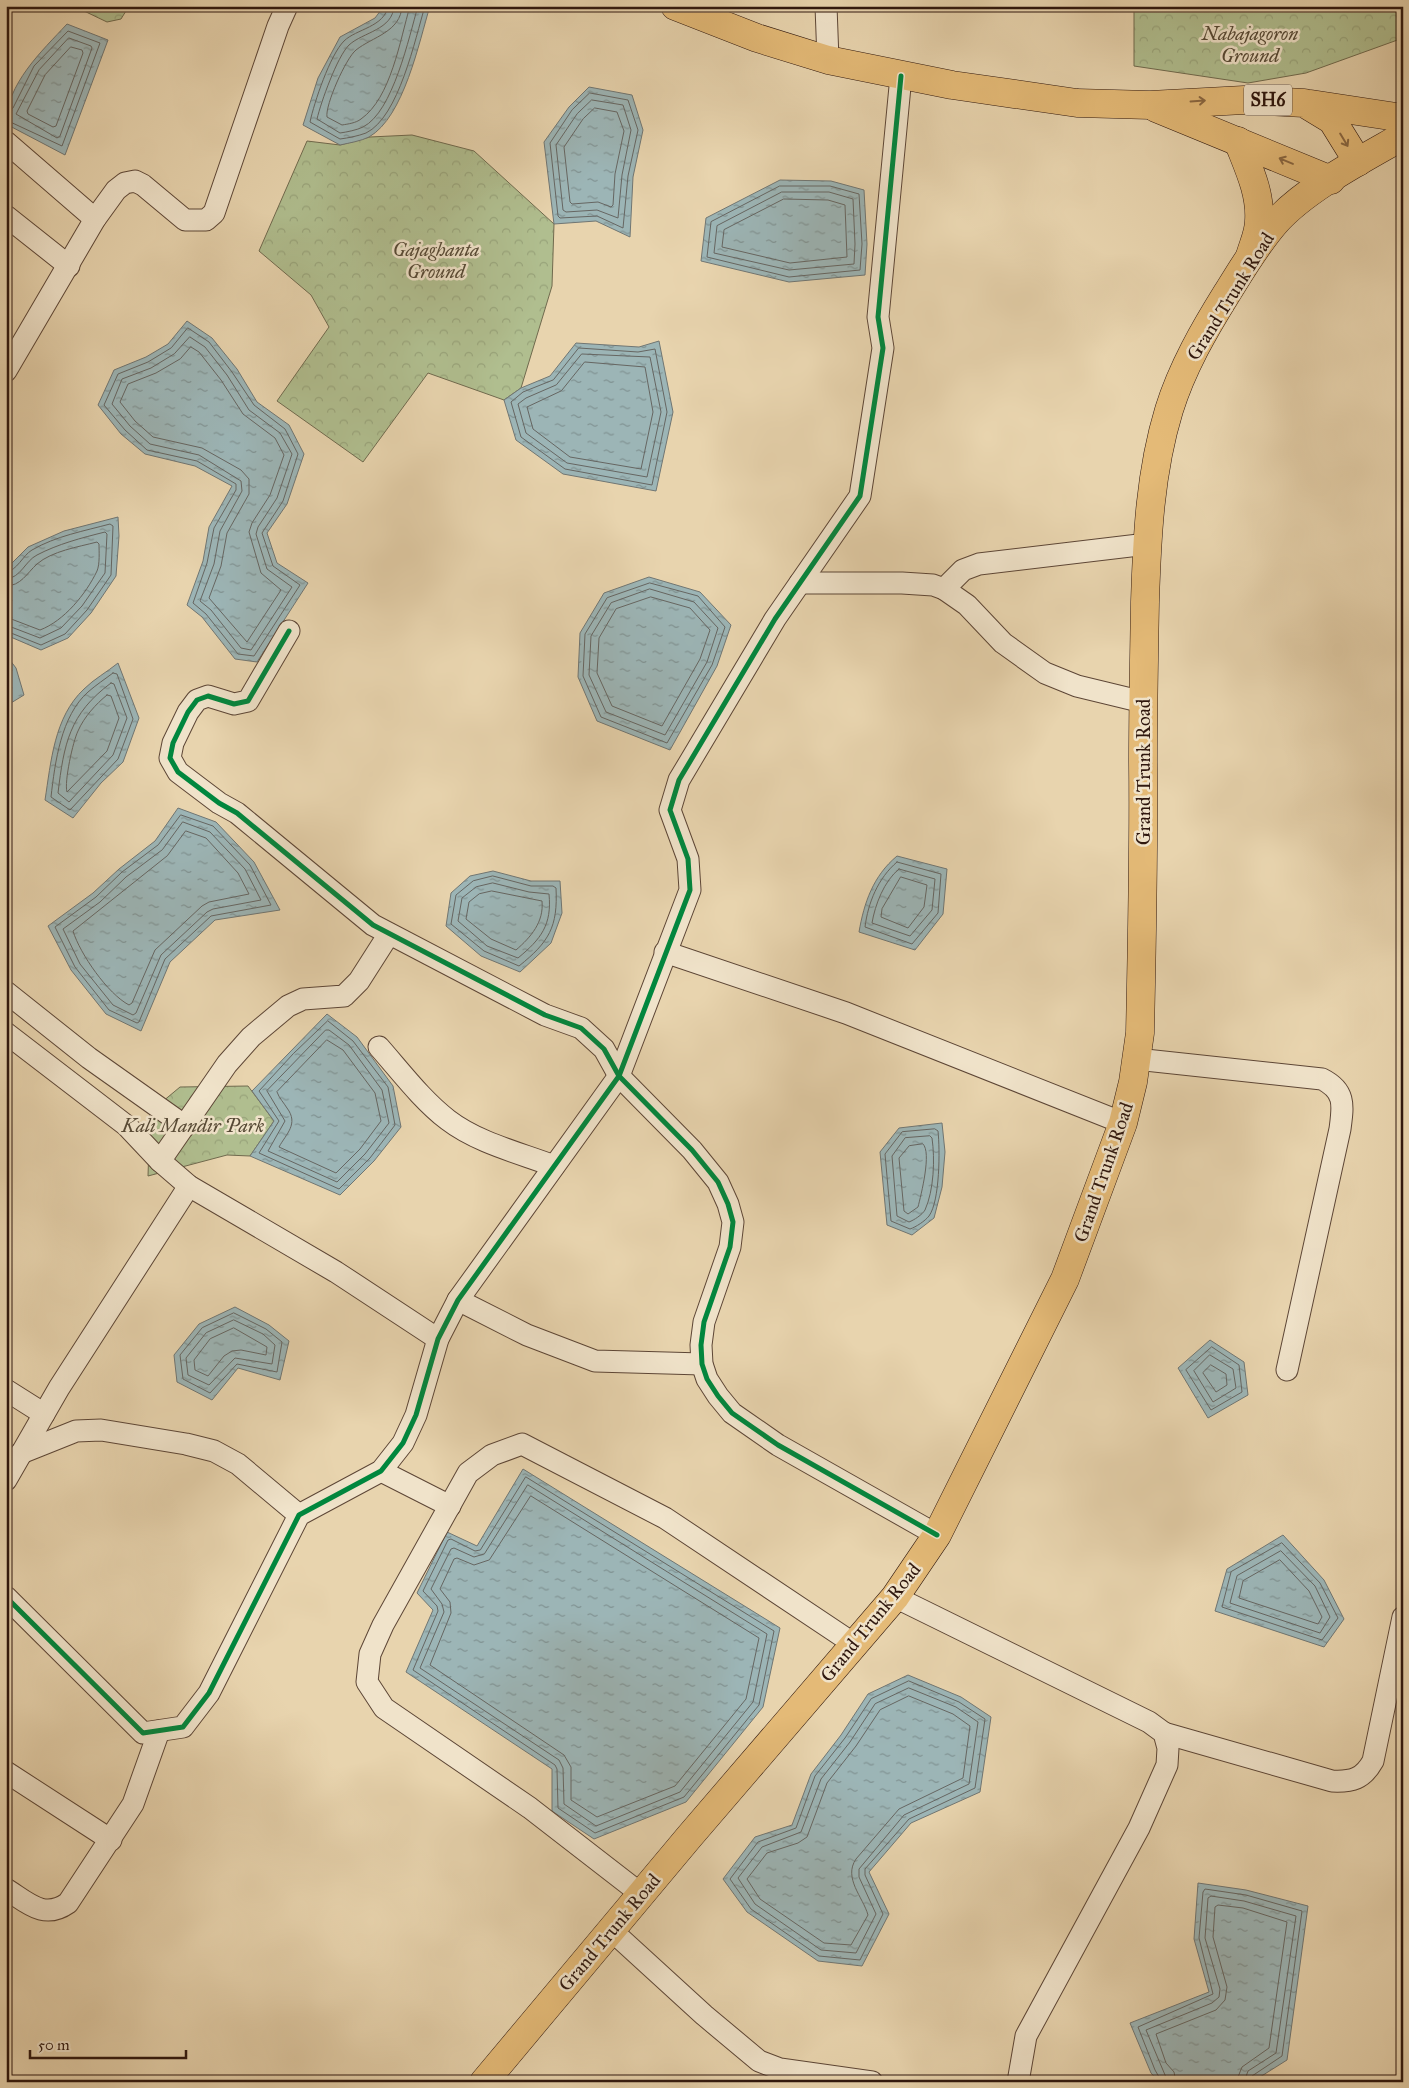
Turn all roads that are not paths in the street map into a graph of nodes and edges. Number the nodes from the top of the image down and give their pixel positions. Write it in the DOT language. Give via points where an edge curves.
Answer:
graph roads {
  1 [pos="287,6"];
  2 [pos="675,6"];
  3 [pos="826,6"];
  4 [pos="828,60"];
  5 [pos="901,76"];
  6 [pos="1304,103"];
  7 [pos="1150,105"];
  8 [pos="1403,118"];
  9 [pos="1403,136"];
  10 [pos="1238,141"];
  11 [pos="6,142"];
  12 [pos="1358,162"];
  13 [pos="1331,180"];
  14 [pos="6,216"];
  15 [pos="95,219"];
  16 [pos="1249,258"];
  17 [pos="69,266"];
  18 [pos="6,371"];
  19 [pos="1147,544"];
  20 [pos="800,583"];
  21 [pos="944,589"];
  22 [pos="289,631"];
  23 [pos="1142,702"];
  24 [pos="389,934"];
  25 [pos="666,952"];
  26 [pos="6,992"];
  27 [pos="6,1032"];
  28 [pos="380,1047"];
  29 [pos="1136,1059"];
  30 [pos="619,1076"];
  31 [pos="1124,1123"];
  32 [pos="185,1126"];
  33 [pos="160,1161"];
  34 [pos="554,1166"];
  35 [pos="189,1186"];
  36 [pos="458,1300"];
  37 [pos="438,1339"];
  38 [pos="702,1364"];
  39 [pos="1287,1370"];
  40 [pos="6,1390"];
  41 [pos="44,1414"];
  42 [pos="22,1454"];
  43 [pos="381,1471"];
  44 [pos="6,1480"];
  45 [pos="450,1506"];
  46 [pos="299,1515"];
  47 [pos="937,1535"];
  48 [pos="6,1597"];
  49 [pos="895,1597"];
  50 [pos="1403,1617"];
  51 [pos="854,1644"];
  52 [pos="159,1731"];
  53 [pos="1164,1733"];
  54 [pos="6,1772"];
  55 [pos="111,1840"];
  56 [pos="6,1889"];
  57 [pos="642,1894"];
  58 [pos="611,1930"];
  59 [pos="484,2082"];
  60 [pos="872,2082"];
  61 [pos="1018,2082"];
  1 -- 15 [label="street" via="214,213 206,220 185,220 135,181 116,190"];
  2 -- 4 [label="main road, SH6" via="757,38"];
  3 -- 4 [label="street"];
  4 -- 5 [label="main road, SH6"];
  5 -- 7 [label="main road, SH6" via="1077,103"];
  5 -- 20 [label="street" via="878,317 883,348 860,496"];
  7 -- 6 [label="main road, SH6, one-way" via="1244,100"];
  6 -- 8 [label="main road"];
  6 -- 12 [label="main road, SH6, one-way" via="1332,120"];
  7 -- 10 [label="main road, SH6"];
  9 -- 12 [label="main road, Grand Trunk Road"];
  13 -- 10 [label="main road, SH6, one-way"];
  10 -- 16 [label="main road" via="1259,203 1259,223"];
  11 -- 15 [label="street"];
  12 -- 13 [label="main road, Grand Trunk Road"];
  13 -- 16 [label="main road, Grand Trunk Road" via="1276,222"];
  14 -- 17 [label="street"];
  15 -- 17 [label="street"];
  16 -- 19 [label="main road, Grand Trunk Road" via="1184,369 1169,410 1154,470"];
  17 -- 18 [label="street"];
  19 -- 21 [label="street" via="979,564 963,570"];
  19 -- 23 [label="main road, Grand Trunk Road"];
  20 -- 21 [label="street" via="902,583"];
  20 -- 25 [label="street" via="774,619 679,780 670,810 688,859 690,890"];
  21 -- 23 [label="street" via="967,605 1003,643 1045,673 1077,686"];
  22 -- 24 [label="street" via="248,701 234,704 208,696 197,700 173,743 170,758 178,772 237,813 373,926"];
  23 -- 29 [label="main road, Grand Trunk Road" via="1144,850 1140,1032"];
  24 -- 30 [label="street" via="545,1016 582,1028 604,1049"];
  24 -- 32 [label="street" via="359,981 344,996 303,999 288,1006 251,1037 227,1064"];
  25 -- 30 [label="street"];
  25 -- 31 [label="street" via="846,1013"];
  26 -- 32 [label="street"];
  27 -- 33 [label="street" via="127,1126"];
  28 -- 34 [label="street" via="449,1121 483,1139"];
  29 -- 31 [label="main road, Grand Trunk Road"];
  29 -- 39 [label="street" via="1322,1079 1331,1084 1342,1100 1340,1129"];
  30 -- 34 [label="street"];
  30 -- 38 [label="street" via="692,1150 718,1182 728,1204 733,1222 730,1247 704,1322"];
  31 -- 47 [label="main road, Grand Trunk Road" via="1065,1279"];
  32 -- 33 [label="street"];
  33 -- 35 [label="street"];
  34 -- 36 [label="street"];
  35 -- 37 [label="street" via="336,1272"];
  35 -- 41 [label="street" via="97,1326"];
  36 -- 37 [label="street"];
  36 -- 38 [label="street" via="527,1336 594,1361"];
  37 -- 43 [label="street" via="416,1415 403,1443"];
  38 -- 47 [label="street" via="710,1385 732,1413 778,1445"];
  40 -- 41 [label="street"];
  41 -- 42 [label="street"];
  42 -- 44 [label="street"];
  42 -- 46 [label="street" via="76,1431 101,1430 186,1444 214,1451 238,1464"];
  43 -- 45 [label="street"];
  43 -- 46 [label="street"];
  45 -- 51 [label="street" via="468,1474 492,1455 522,1444 665,1518"];
  45 -- 57 [label="street" via="380,1632 370,1654 367,1682 384,1708 530,1808"];
  46 -- 52 [label="street" via="209,1693 183,1727"];
  47 -- 49 [label="main road, Grand Trunk Road"];
  48 -- 52 [label="street" via="143,1733"];
  49 -- 51 [label="main road, Grand Trunk Road"];
  49 -- 53 [label="street" via="1102,1698"];
  50 -- 53 [label="street" via="1373,1761 1367,1772 1357,1779 1332,1781"];
  51 -- 57 [label="main road, Grand Trunk Road"];
  52 -- 55 [label="street" via="133,1804"];
  53 -- 61 [label="street" via="1168,1748 1166,1765 1138,1828 1026,2036"];
  54 -- 55 [label="street"];
  55 -- 56 [label="street" via="68,1903 56,1911 43,1911"];
  57 -- 58 [label="main road, Grand Trunk Road"];
  58 -- 59 [label="main road, Grand Trunk Road"];
  58 -- 60 [label="street" via="759,2061 780,2069"];
}
